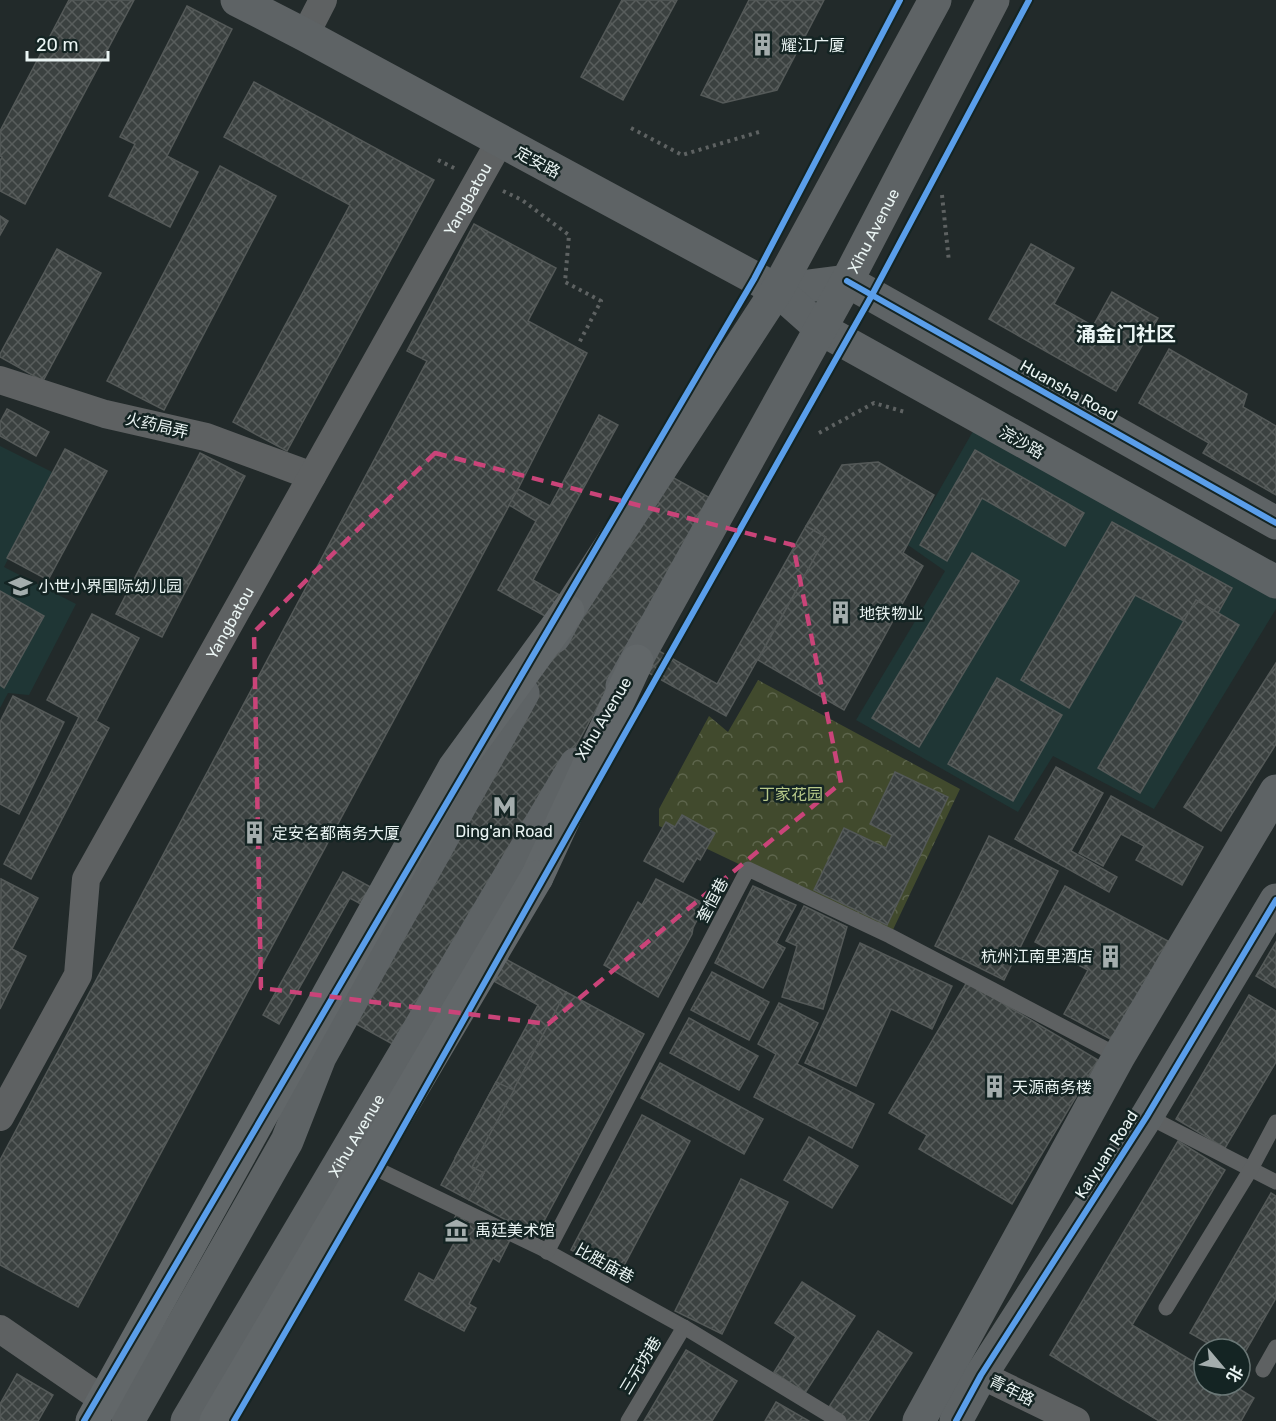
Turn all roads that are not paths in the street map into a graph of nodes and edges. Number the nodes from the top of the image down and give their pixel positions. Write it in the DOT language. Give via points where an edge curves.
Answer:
graph roads {
  1 [pos="237,0"];
  2 [pos="323,0"];
  3 [pos="935,0"];
  4 [pos="993,0"];
  5 [pos="305,35"];
  6 [pos="500,141"];
  7 [pos="847,282"];
  8 [pos="777,290"];
  9 [pos="821,329"];
  10 [pos="0,380"];
  11 [pos="312,476"];
  12 [pos="1276,523"];
  13 [pos="1276,582"];
  14 [pos="568,611"];
  15 [pos="637,661"];
  16 [pos="1276,791"];
  17 [pos="1276,900"];
  18 [pos="1119,1056"];
  19 [pos="1147,1116"];
  20 [pos="0,1117"];
  21 [pos="1276,1122"];
  22 [pos="343,1158"];
  23 [pos="1251,1169"];
  24 [pos="1276,1182"];
  25 [pos="548,1252"];
  26 [pos="1166,1308"];
  27 [pos="684,1327"];
  28 [pos="0,1329"];
  29 [pos="1276,1347"];
  30 [pos="1263,1370"];
  31 [pos="981,1375"];
  32 [pos="95,1409"];
  33 [pos="128,1421"];
  34 [pos="187,1421"];
  35 [pos="216,1421"];
  36 [pos="628,1421"];
  37 [pos="839,1421"];
  38 [pos="919,1421"];
  39 [pos="956,1421"];
  40 [pos="1076,1421"];
  1 -- 5 [label="main road, 定安路"];
  2 -- 5 [label="street"];
  3 -- 8 [label="main road"];
  4 -- 7 [label="main road, Xihu Avenue"];
  5 -- 6 [label="main road, 定安路"];
  6 -- 8 [label="main road, 定安路"];
  6 -- 11 [label="street, Yangbatou"];
  7 -- 8 [label="main road"];
  7 -- 9 [label="main road, Xihu Avenue"];
  7 -- 12 [label="main road, Huansha Road"];
  8 -- 9 [label="main road, 浣沙路"];
  8 -- 14 [label="main road"];
  9 -- 13 [label="main road, 浣沙路"];
  9 -- 15 [label="main road, Xihu Avenue"];
  10 -- 11 [label="street, 火药局弄" via="105,414 206,437"];
  11 -- 20 [label="street, Yangbatou" via="86,879 78,975"];
  14 -- 32 [label="highway" via="454,768"];
  14 -- 33 [label="main road" via="320,1057 287,1141"];
  15 -- 22 [label="main road, Xihu Avenue"];
  15 -- 35 [label="highway, bridge" via="537,877"];
  16 -- 18 [label="main road, Kaiyuan Road"];
  17 -- 19 [label="main road, Kaiyuan Road"];
  18 -- 25 [label="lane, 奎恒巷" via="890,936 748,868"];
  18 -- 38 [label="main road, Kaiyuan Road"];
  19 -- 23 [label="lane"];
  19 -- 31 [label="main road, Kaiyuan Road"];
  21 -- 23 [label="lane"];
  22 -- 25 [label="lane, 比胜庙巷" via="379,1170"];
  22 -- 34 [label="main road, Xihu Avenue"];
  23 -- 24 [label="lane"];
  23 -- 26 [label="lane"];
  25 -- 27 [label="lane, 比胜庙巷"];
  27 -- 36 [label="lane, 三元坊巷"];
  27 -- 37 [label="lane, 比胜庙巷"];
  28 -- 32 [label="street"];
  29 -- 30 [label="lane"];
  31 -- 39 [label="main road, Kaiyuan Road"];
  31 -- 40 [label="street, 青年路"];
}
